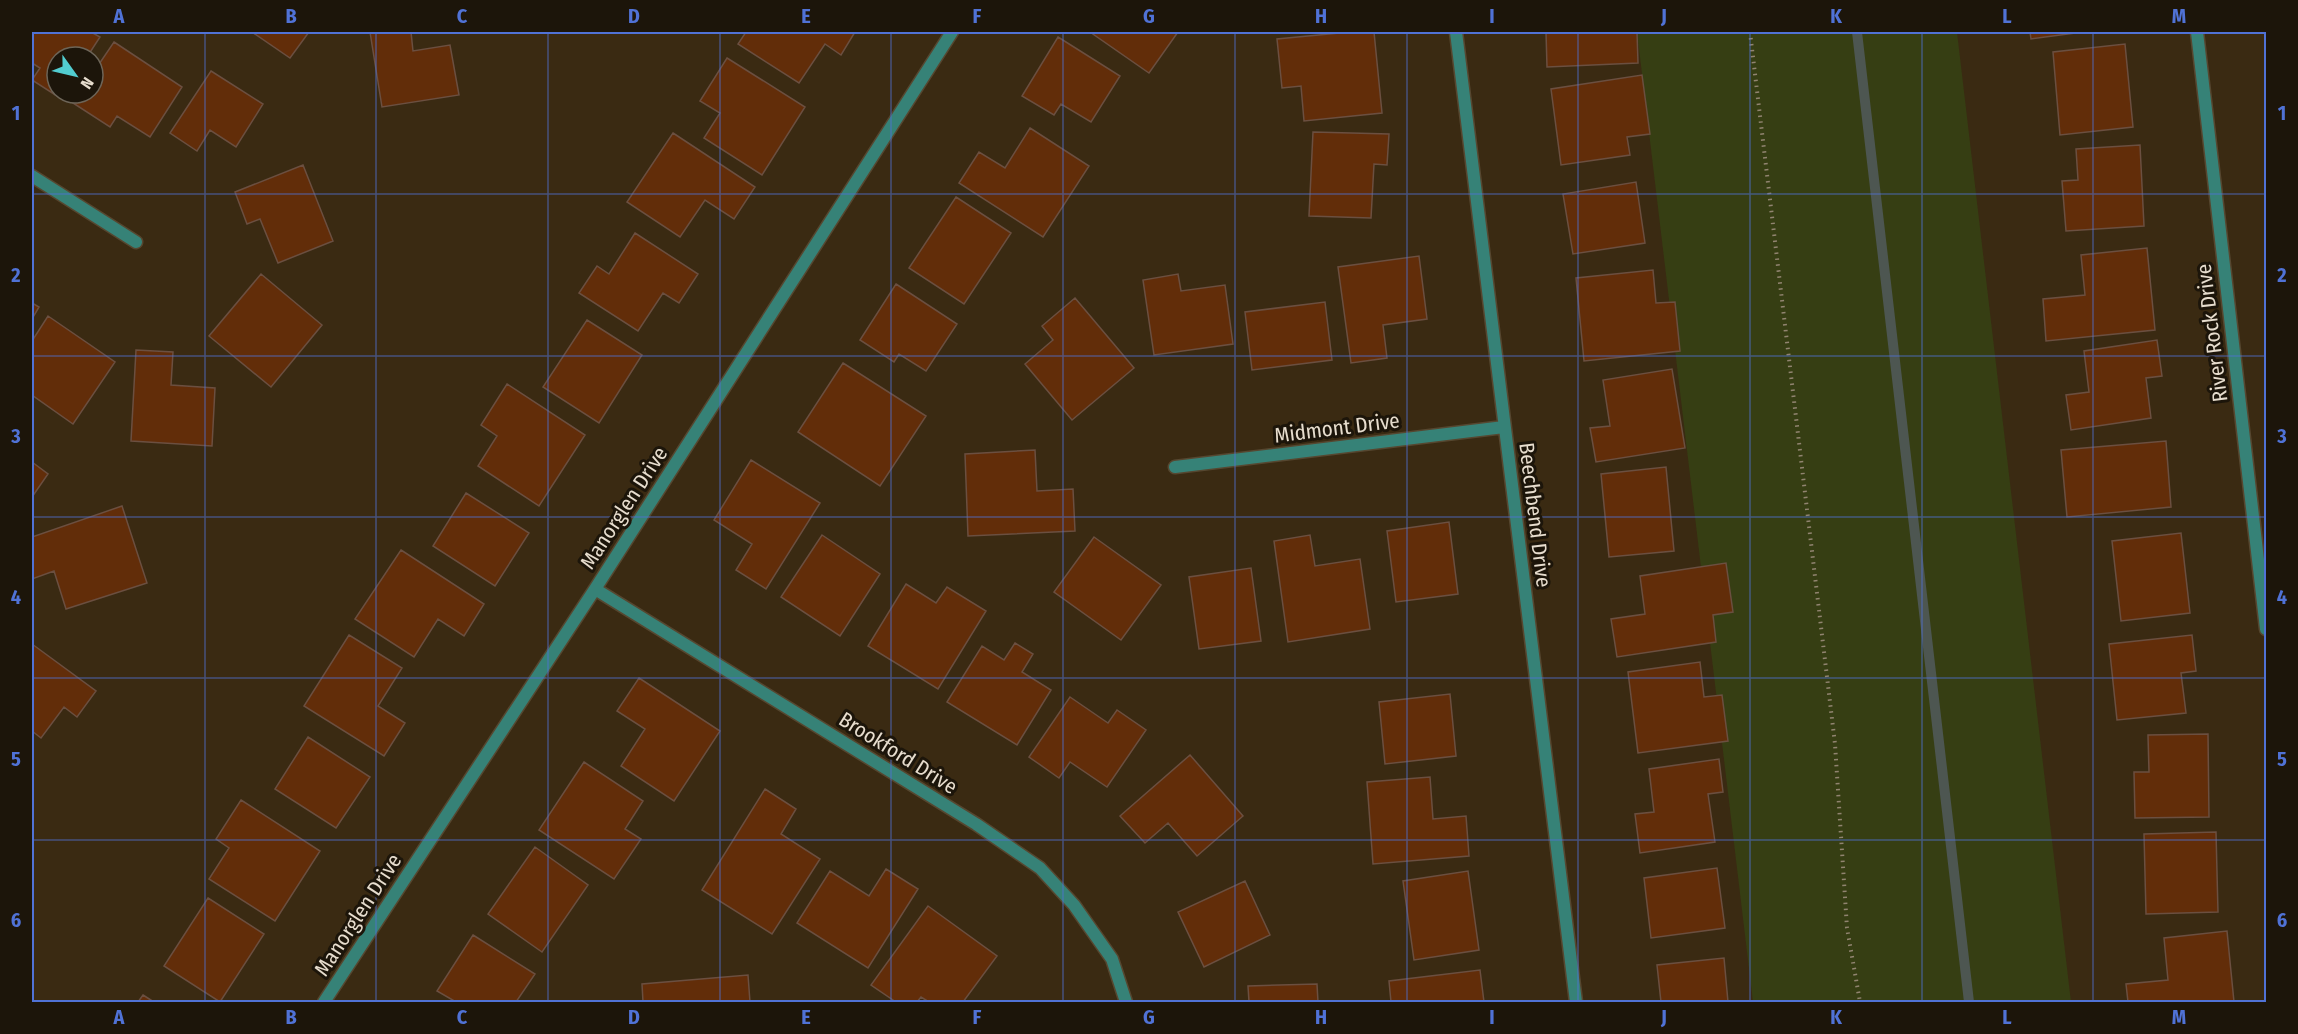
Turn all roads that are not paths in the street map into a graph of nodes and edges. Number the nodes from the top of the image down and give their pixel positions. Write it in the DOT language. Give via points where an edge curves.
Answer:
graph roads {
  1 [pos="952,32"];
  2 [pos="1456,32"];
  3 [pos="2197,32"];
  4 [pos="32,176"];
  5 [pos="136,242"];
  6 [pos="1504,428"];
  7 [pos="1175,466"];
  8 [pos="595,589"];
  9 [pos="2266,629"];
  10 [pos="324,1002"];
  11 [pos="1126,1002"];
  12 [pos="1576,1002"];
  1 -- 8 [label="street, Manorglen Drive"];
  2 -- 6 [label="street, Beechbend Drive"];
  3 -- 9 [label="street, River Rock Drive"];
  4 -- 5 [label="street"];
  6 -- 7 [label="street, Midmont Drive"];
  6 -- 12 [label="street, Beechbend Drive"];
  8 -- 10 [label="street, Manorglen Drive"];
  8 -- 11 [label="street, Brookford Drive" via="976,824 1040,868 1074,905 1112,959"];
}
